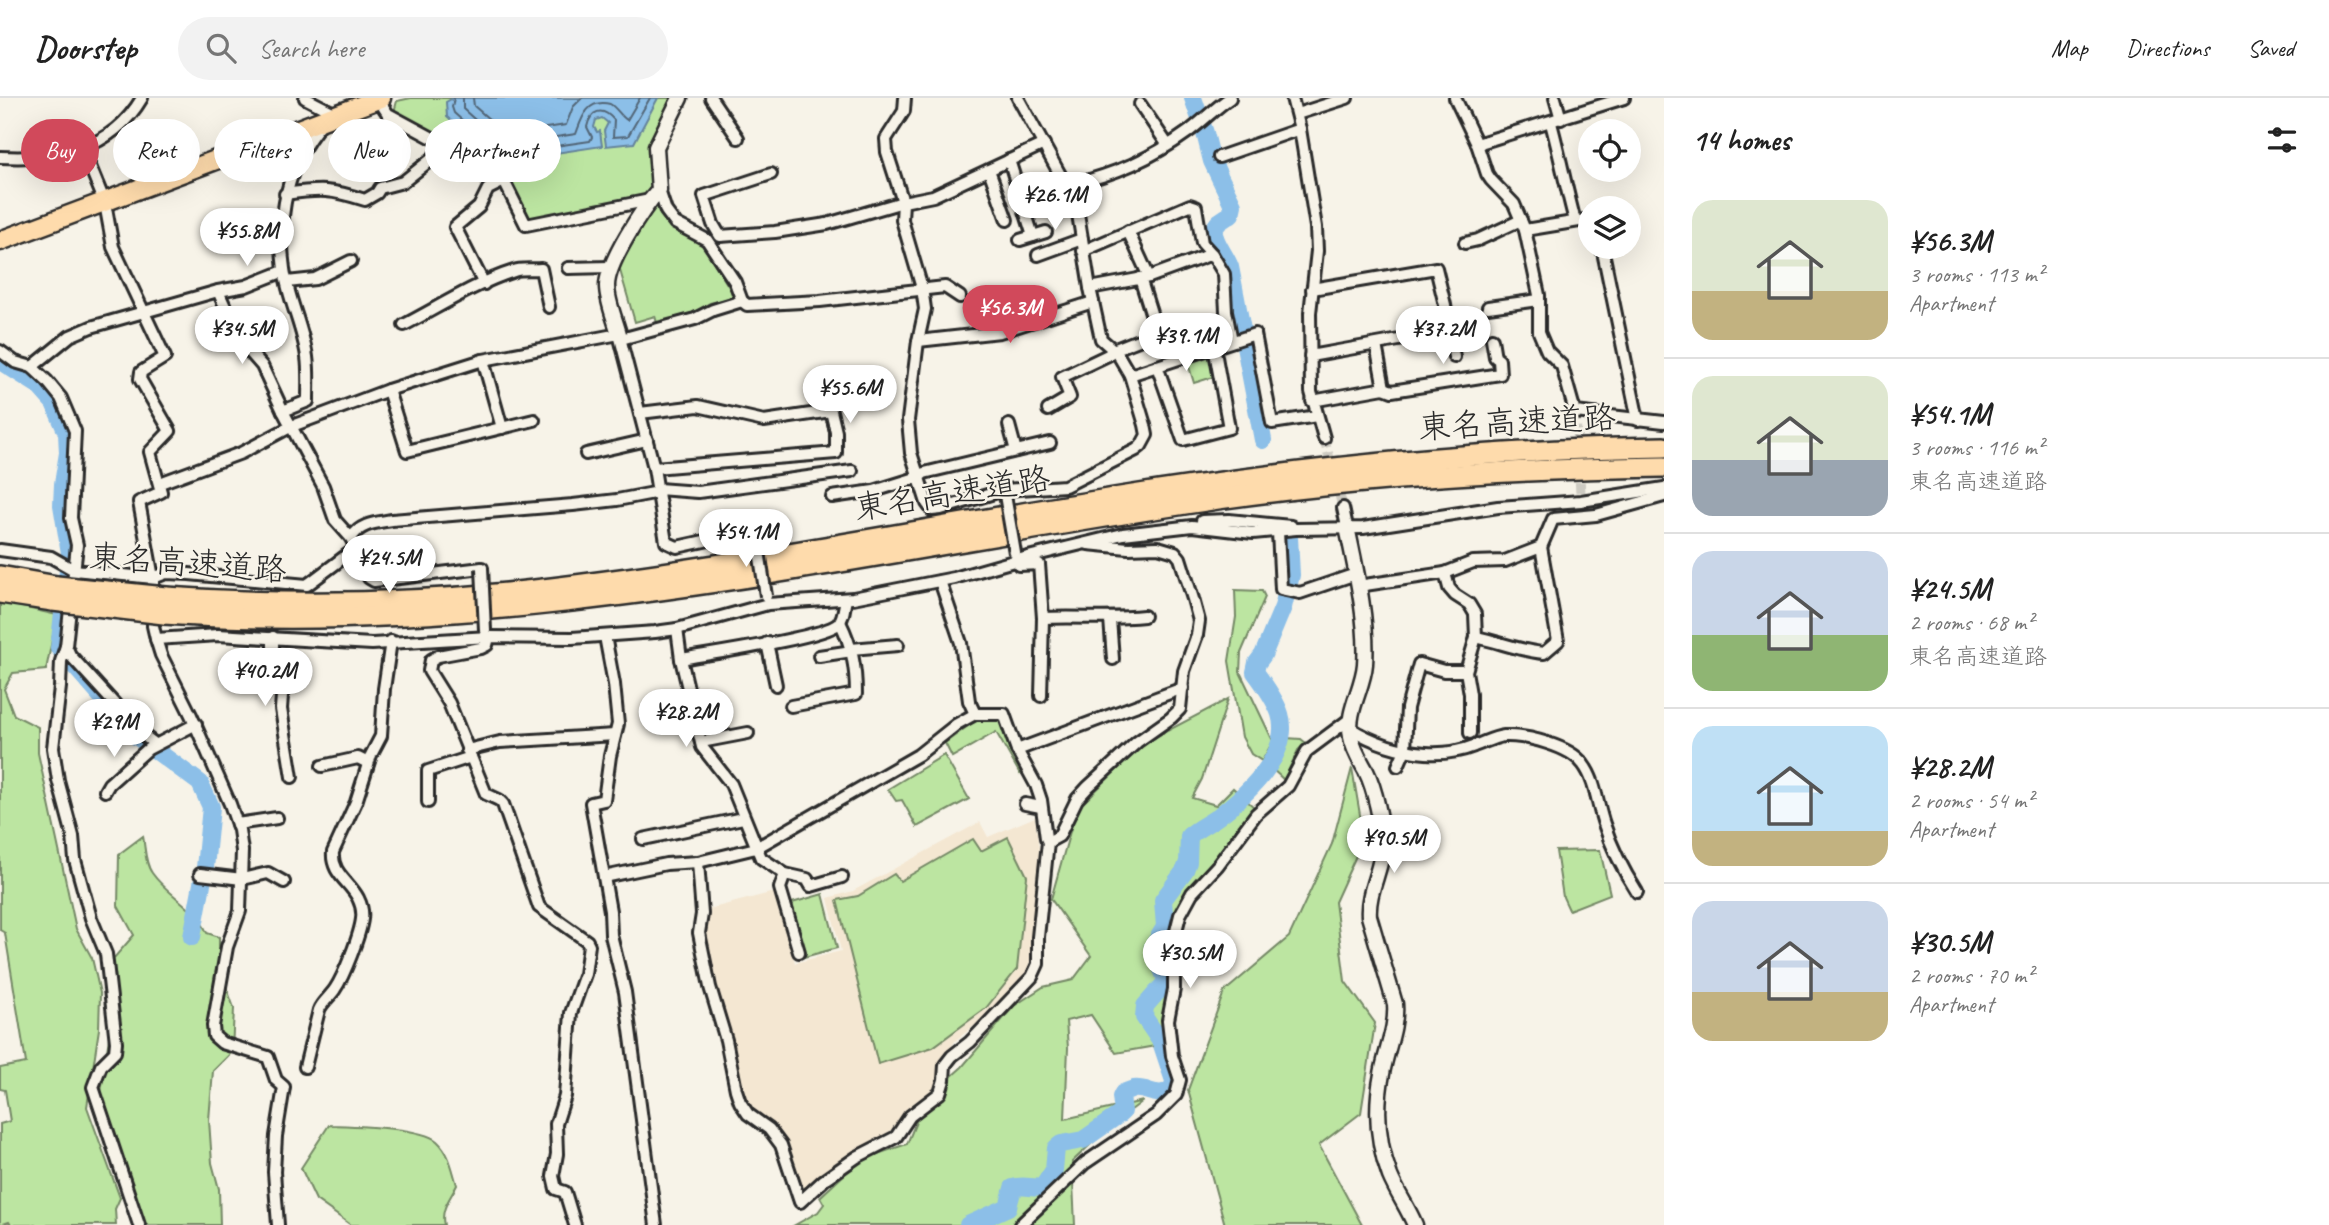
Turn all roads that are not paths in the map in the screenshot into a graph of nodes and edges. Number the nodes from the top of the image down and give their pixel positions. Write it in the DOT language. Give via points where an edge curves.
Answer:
graph roads {
  1 [pos="305,98"];
  2 [pos="379,98"];
  3 [pos="680,98"];
  4 [pos="711,98"];
  5 [pos="905,98"];
  6 [pos="1018,98"];
  7 [pos="1230,98"];
  8 [pos="1292,98"];
  9 [pos="1347,98"];
  10 [pos="1455,98"];
  11 [pos="1555,98"];
  12 [pos="1624,98"];
  13 [pos="136,101"];
  14 [pos="1590,103"];
  15 [pos="1140,104"];
  16 [pos="1297,114"];
  17 [pos="331,116"];
  18 [pos="1556,121"];
  19 [pos="1300,129"];
  20 [pos="425,134"];
  21 [pos="738,138"];
  22 [pos="99,139"];
  23 [pos="1044,144"];
  24 [pos="1167,144"];
  25 [pos="1477,144"];
  26 [pos="0,157"];
  27 [pos="1219,157"];
  28 [pos="21,158"];
  29 [pos="1009,160"];
  30 [pos="425,164"];
  31 [pos="989,170"];
  32 [pos="771,174"];
  33 [pos="96,182"];
  34 [pos="502,182"];
  35 [pos="504,182"];
  36 [pos="1071,185"];
  37 [pos="285,194"];
  38 [pos="654,195"];
  39 [pos="1021,199"];
  40 [pos="903,202"];
  41 [pos="105,203"];
  42 [pos="1002,205"];
  43 [pos="1007,220"];
  44 [pos="1575,221"];
  45 [pos="1578,221"];
  46 [pos="1523,225"];
  47 [pos="1128,231"];
  48 [pos="1046,232"];
  49 [pos="720,236"];
  50 [pos="1033,236"];
  51 [pos="0,240"];
  52 [pos="707,240"];
  53 [pos="1020,240"];
  54 [pos="1465,243"];
  55 [pos="1082,245"];
  56 [pos="1212,254"];
  57 [pos="1038,255"];
  58 [pos="1604,259"];
  59 [pos="351,261"];
  60 [pos="610,267"];
  61 [pos="568,268"];
  62 [pos="285,276"];
  63 [pos="1144,277"];
  64 [pos="484,284"];
  65 [pos="922,288"];
  66 [pos="1090,288"];
  67 [pos="1312,289"];
  68 [pos="218,291"];
  69 [pos="960,297"];
  70 [pos="1539,300"];
  71 [pos="743,301"];
  72 [pos="1093,302"];
  73 [pos="549,307"];
  74 [pos="1488,307"];
  75 [pos="145,312"];
  76 [pos="1151,313"];
  77 [pos="404,325"];
  78 [pos="1450,331"];
  79 [pos="620,336"];
  80 [pos="1146,337"];
  81 [pos="1492,339"];
  82 [pos="918,341"];
  83 [pos="1232,341"];
  84 [pos="1376,345"];
  85 [pos="1214,346"];
  86 [pos="1113,350"];
  87 [pos="0,351"];
  88 [pos="1310,356"];
  89 [pos="1454,357"];
  90 [pos="483,360"];
  91 [pos="1157,366"];
  92 [pos="32,367"];
  93 [pos="1130,375"];
  94 [pos="1384,388"];
  95 [pos="388,390"];
  96 [pos="1312,401"];
  97 [pos="1048,410"];
  98 [pos="283,411"];
  99 [pos="640,413"];
  100 [pos="1317,416"];
  101 [pos="1637,419"];
  102 [pos="534,420"];
  103 [pos="1664,422"];
  104 [pos="1009,425"];
  105 [pos="292,426"];
  106 [pos="502,428"];
  107 [pos="1324,438"];
  108 [pos="647,440"];
  109 [pos="1050,443"];
  110 [pos="1664,447"];
  111 [pos="1016,451"];
  112 [pos="586,454"];
  113 [pos="1664,467"];
  114 [pos="654,468"];
  115 [pos="852,471"];
  116 [pos="919,477"];
  117 [pos="160,483"];
  118 [pos="1664,488"];
  119 [pos="658,491"];
  120 [pos="1004,492"];
  121 [pos="1664,496"];
  122 [pos="832,497"];
  123 [pos="1343,509"];
  124 [pos="1347,527"];
  125 [pos="1297,529"];
  126 [pos="1144,531"];
  127 [pos="1278,532"];
  128 [pos="353,543"];
  129 [pos="1082,543"];
  130 [pos="1541,547"];
  131 [pos="0,551"];
  132 [pos="1016,557"];
  133 [pos="74,570"];
  134 [pos="1445,573"];
  135 [pos="0,576"];
  136 [pos="153,578"];
  137 [pos="1357,580"];
  138 [pos="940,581"];
  139 [pos="0,593"];
  140 [pos="55,593"];
  141 [pos="846,599"];
  142 [pos="767,600"];
  143 [pos="165,606"];
  144 [pos="1143,616"];
  145 [pos="1044,618"];
  146 [pos="1110,619"];
  147 [pos="840,622"];
  148 [pos="677,629"];
  149 [pos="487,635"];
  150 [pos="606,636"];
  151 [pos="273,637"];
  152 [pos="1476,638"];
  153 [pos="156,639"];
  154 [pos="391,641"];
  155 [pos="767,643"];
  156 [pos="65,646"];
  157 [pos="898,646"];
  158 [pos="851,650"];
  159 [pos="819,656"];
  160 [pos="681,659"];
  161 [pos="1113,659"];
  162 [pos="1466,671"];
  163 [pos="776,685"];
  164 [pos="1183,688"];
  165 [pos="1041,696"];
  166 [pos="791,706"];
  167 [pos="975,714"];
  168 [pos="196,724"];
  169 [pos="1350,724"];
  170 [pos="748,733"];
  171 [pos="1470,733"];
  172 [pos="615,735"];
  173 [pos="701,742"];
  174 [pos="153,746"];
  175 [pos="1017,750"];
  176 [pos="1405,750"];
  177 [pos="469,754"];
  178 [pos="368,763"];
  179 [pos="322,766"];
  180 [pos="1398,766"];
  181 [pos="292,777"];
  182 [pos="105,791"];
  183 [pos="428,803"];
  184 [pos="1025,804"];
  185 [pos="1041,807"];
  186 [pos="743,817"];
  187 [pos="277,818"];
  188 [pos="237,824"];
  189 [pos="643,839"];
  190 [pos="1048,842"];
  191 [pos="756,848"];
  192 [pos="698,862"];
  193 [pos="785,874"];
  194 [pos="203,875"];
  195 [pos="604,877"];
  196 [pos="842,877"];
  197 [pos="242,879"];
  198 [pos="284,882"];
  199 [pos="1637,892"];
  200 [pos="799,952"];
  201 [pos="305,1067"];
  202 [pos="139,1225"];
  203 [pos="278,1225"];
  204 [pos="575,1225"];
  205 [pos="656,1225"];
  206 [pos="1020,1225"];
  207 [pos="1415,1225"];
  1 -- 17 [label="street"];
  2 -- 17 [label="main road"];
  2 -- 20 [label="street" via="388,114"];
  3 -- 38 [label="street" via="656,147"];
  4 -- 21 [label="street"];
  5 -- 40 [label="street" via="904,111 886,139"];
  6 -- 23 [label="street"];
  7 -- 24 [label="street"];
  8 -- 16 [label="street"];
  9 -- 16 [label="street"];
  10 -- 25 [label="street"];
  11 -- 18 [label="street"];
  12 -- 14 [label="street"];
  13 -- 22 [label="street" via="122,125"];
  14 -- 18 [label="street"];
  15 -- 24 [label="street"];
  16 -- 19 [label="street"];
  17 -- 37 [label="street" via="314,132"];
  17 -- 41 [label="main road"];
  18 -- 25 [label="street"];
  18 -- 44 [label="street" via="1562,173"];
  19 -- 27 [label="street"];
  19 -- 67 [label="street" via="1316,227"];
  23 -- 29 [label="street"];
  23 -- 36 [label="street" via="1063,180"];
  24 -- 36 [label="street" via="1122,170"];
  25 -- 46 [label="street" via="1491,180 1514,204"];
  26 -- 28 [label="street"];
  29 -- 31 [label="street"];
  29 -- 39 [label="street"];
  30 -- 37 [label="street" via="403,182 380,188 365,200 335,191"];
  31 -- 40 [label="street" via="933,196"];
  31 -- 42 [label="street"];
  32 -- 49 [label="street" via="704,196"];
  33 -- 41 [label="street"];
  34 -- 64 [label="street" via="488,189 479,206 456,227"];
  35 -- 38 [label="street" via="526,225"];
  36 -- 55 [label="street"];
  37 -- 62 [label="street"];
  38 -- 52 [label="street" via="675,223"];
  38 -- 60 [label="street"];
  39 -- 42 [label="street"];
  39 -- 50 [label="street"];
  40 -- 49 [label="street" via="827,224"];
  40 -- 65 [label="street" via="902,220"];
  41 -- 51 [label="main road"];
  41 -- 75 [label="street" via="113,247"];
  42 -- 43 [label="street"];
  44 -- 45 [label="street"];
  44 -- 46 [label="street"];
  46 -- 54 [label="street"];
  46 -- 70 [label="street"];
  47 -- 55 [label="street"];
  47 -- 56 [label="street" via="1190,205 1196,207 1202,243"];
  47 -- 63 [label="street"];
  48 -- 50 [label="street"];
  49 -- 52 [label="street"];
  50 -- 53 [label="street"];
  52 -- 71 [label="street"];
  55 -- 57 [label="street"];
  55 -- 66 [label="street"];
  56 -- 63 [label="street"];
  56 -- 83 [label="street" via="1224,274"];
  58 -- 101 [label="street"];
  59 -- 62 [label="street" via="315,279"];
  60 -- 61 [label="street"];
  60 -- 79 [label="street" via="607,286"];
  62 -- 68 [label="street"];
  62 -- 98 [label="street" via="306,351 308,401"];
  63 -- 66 [label="street"];
  63 -- 76 [label="street"];
  64 -- 73 [label="street" via="517,269 541,269"];
  64 -- 77 [label="street"];
  65 -- 69 [label="street" via="945,287"];
  65 -- 71 [label="street" via="820,301 747,305"];
  65 -- 82 [label="street" via="925,309"];
  66 -- 72 [label="street"];
  67 -- 78 [label="street" via="1436,268"];
  67 -- 88 [label="street"];
  68 -- 75 [label="street"];
  68 -- 98 [label="street"];
  70 -- 74 [label="street"];
  70 -- 101 [label="street" via="1542,343 1562,366 1575,412"];
  71 -- 79 [label="street" via="695,319"];
  72 -- 82 [label="street" via="1000,331"];
  72 -- 86 [label="street" via="1101,339"];
  75 -- 92 [label="street" via="70,336"];
  75 -- 117 [label="street" via="165,357 141,372 140,379 170,431 150,452"];
  78 -- 84 [label="street"];
  78 -- 89 [label="street"];
  79 -- 90 [label="street"];
  79 -- 99 [label="street"];
  80 -- 86 [label="street"];
  81 -- 94 [label="street" via="1500,374 1392,391"];
  82 -- 116 [label="street" via="908,420"];
  83 -- 85 [label="street"];
  83 -- 100 [label="street" via="1255,334 1272,423"];
  84 -- 88 [label="street"];
  84 -- 94 [label="street"];
  85 -- 91 [label="street"];
  85 -- 91 [label="street" via="1229,428 1183,440"];
  86 -- 93 [label="street"];
  86 -- 97 [label="street" via="1062,377 1070,397"];
  87 -- 92 [label="street"];
  88 -- 96 [label="street"];
  90 -- 95 [label="street"];
  90 -- 106 [label="street"];
  91 -- 93 [label="street"];
  92 -- 133 [label="street" via="61,398 75,431 71,491 77,545"];
  93 -- 120 [label="street" via="1147,435 1141,446 1065,485"];
  94 -- 96 [label="street"];
  95 -- 105 [label="street"];
  95 -- 106 [label="street" via="407,451"];
  96 -- 100 [label="street"];
  98 -- 105 [label="street"];
  99 -- 108 [label="street"];
  99 -- 114 [label="street" via="698,406 764,421 831,411 836,453"];
  100 -- 107 [label="street"];
  101 -- 103 [label="street"];
  102 -- 106 [label="street"];
  104 -- 111 [label="street"];
  105 -- 117 [label="street" via="241,453"];
  105 -- 128 [label="street" via="335,520"];
  108 -- 112 [label="street"];
  108 -- 114 [label="street"];
  109 -- 111 [label="street"];
  110 -- 143 [label="highway, 東名高速道路" via="1521,452 1316,469 506,593"];
  111 -- 116 [label="street"];
  113 -- 143 [label="highway, 東名高速道路" via="1518,471 1220,499 727,580 466,612 220,618"];
  114 -- 119 [label="street"];
  115 -- 119 [label="street" via="698,492"];
  116 -- 120 [label="street" via="932,510"];
  116 -- 122 [label="street" via="874,491"];
  117 -- 136 [label="street" via="161,492 139,502"];
  118 -- 124 [label="street"];
  119 -- 128 [label="street" via="584,504 392,520 357,529"];
  119 -- 142 [label="street, bridge" via="666,542 677,547 754,531"];
  120 -- 132 [label="street, bridge"];
  121 -- 130 [label="street" via="1596,514 1553,519"];
  123 -- 124 [label="street"];
  124 -- 125 [label="street"];
  124 -- 137 [label="street"];
  125 -- 126 [label="street" via="1229,520"];
  125 -- 127 [label="street"];
  126 -- 127 [label="street" via="1192,526"];
  126 -- 129 [label="street"];
  127 -- 137 [label="street" via="1281,589 1300,593"];
  128 -- 136 [label="street" via="307,585 166,573"];
  128 -- 149 [label="street, bridge" via="374,581 482,568"];
  129 -- 132 [label="street"];
  129 -- 164 [label="street" via="1158,547 1180,558 1199,621"];
  130 -- 134 [label="street" via="1504,561 1473,562"];
  130 -- 152 [label="street" via="1558,641 1544,653"];
  131 -- 133 [label="street" via="59,559"];
  132 -- 138 [label="street" via="988,570"];
  132 -- 145 [label="street" via="1018,565 1040,564"];
  133 -- 136 [label="street"];
  133 -- 156 [label="street"];
  134 -- 137 [label="street"];
  134 -- 152 [label="street" via="1455,595 1473,608"];
  135 -- 140 [label="highway, 東名高速道路"];
  136 -- 153 [label="street"];
  137 -- 169 [label="street" via="1365,661"];
  138 -- 141 [label="street"];
  138 -- 167 [label="street" via="961,643"];
  139 -- 140 [label="highway, 東名高速道路"];
  140 -- 143 [label="highway, 東名高速道路, bridge"];
  141 -- 142 [label="street"];
  141 -- 147 [label="street"];
  142 -- 148 [label="street"];
  144 -- 146 [label="street"];
  145 -- 146 [label="street"];
  145 -- 165 [label="street"];
  146 -- 161 [label="street"];
  147 -- 155 [label="street" via="826,630"];
  147 -- 158 [label="street"];
  148 -- 150 [label="street"];
  148 -- 160 [label="street"];
  149 -- 150 [label="street" via="535,639"];
  149 -- 154 [label="street"];
  149 -- 177 [label="street" via="487,645 438,656 428,665"];
  150 -- 172 [label="street" via="618,724"];
  151 -- 153 [label="street"];
  151 -- 154 [label="street" via="372,644"];
  151 -- 181 [label="street"];
  152 -- 162 [label="street"];
  153 -- 168 [label="street"];
  154 -- 178 [label="street" via="381,736"];
  155 -- 160 [label="street"];
  155 -- 163 [label="street"];
  156 -- 174 [label="street"];
  156 -- 202 [label="street" via="53,748 75,860 106,954 116,1042 115,1052 101,1066 93,1087"];
  157 -- 158 [label="street"];
  158 -- 159 [label="street"];
  158 -- 166 [label="street" via="856,694"];
  160 -- 173 [label="street"];
  162 -- 171 [label="street"];
  162 -- 176 [label="street" via="1419,664 1407,708"];
  164 -- 175 [label="street"];
  164 -- 190 [label="street" via="1180,709 1088,787 1059,836"];
  167 -- 175 [label="street" via="1004,714"];
  167 -- 191 [label="street" via="918,755"];
  168 -- 174 [label="street"];
  168 -- 188 [label="street"];
  169 -- 176 [label="street" via="1377,743"];
  169 -- 206 [label="street" via="1307,751 1287,786 1255,814 1180,915 1168,1020 1180,1080 1176,1095 1156,1115 1085,1163"];
  169 -- 207 [label="street" via="1353,744 1374,793 1383,839 1369,916 1396,1018 1379,1087 1378,1133 1391,1178"];
  170 -- 173 [label="street"];
  172 -- 177 [label="street" via="500,742"];
  172 -- 195 [label="street" via="604,800 591,803"];
  173 -- 186 [label="street" via="731,784"];
  174 -- 182 [label="street"];
  175 -- 185 [label="street" via="1036,785"];
  176 -- 180 [label="street"];
  176 -- 199 [label="street" via="1458,751 1505,736 1572,753 1589,772 1610,843"];
  177 -- 183 [label="street" via="428,771"];
  177 -- 204 [label="street" via="486,794 503,804 539,907 589,945 585,974 571,1013 553,1176 556,1189 565,1192"];
  178 -- 179 [label="street" via="358,758"];
  178 -- 201 [label="street" via="332,859 357,895 363,916 341,977 321,1004"];
  184 -- 185 [label="street"];
  185 -- 190 [label="street"];
  186 -- 189 [label="street"];
  186 -- 191 [label="street"];
  187 -- 188 [label="street"];
  188 -- 197 [label="street"];
  190 -- 192 [label="street" via="1038,964 1031,976 978,1035 952,1056 945,1065 940,1093 910,1116 896,1137 846,1165 800,1202 781,1145 748,1114 736,1090 699,933"];
  191 -- 192 [label="street"];
  191 -- 193 [label="street" via="761,858"];
  192 -- 195 [label="street"];
  193 -- 196 [label="street" via="807,879 811,886"];
  193 -- 200 [label="street" via="780,888"];
  194 -- 197 [label="street"];
  195 -- 205 [label="street" via="611,935 625,992"];
  197 -- 198 [label="street" via="268,873"];
  197 -- 203 [label="street" via="240,911 227,947 214,1036 222,1043 268,1057 276,1080 284,1087 274,1172"];
}
